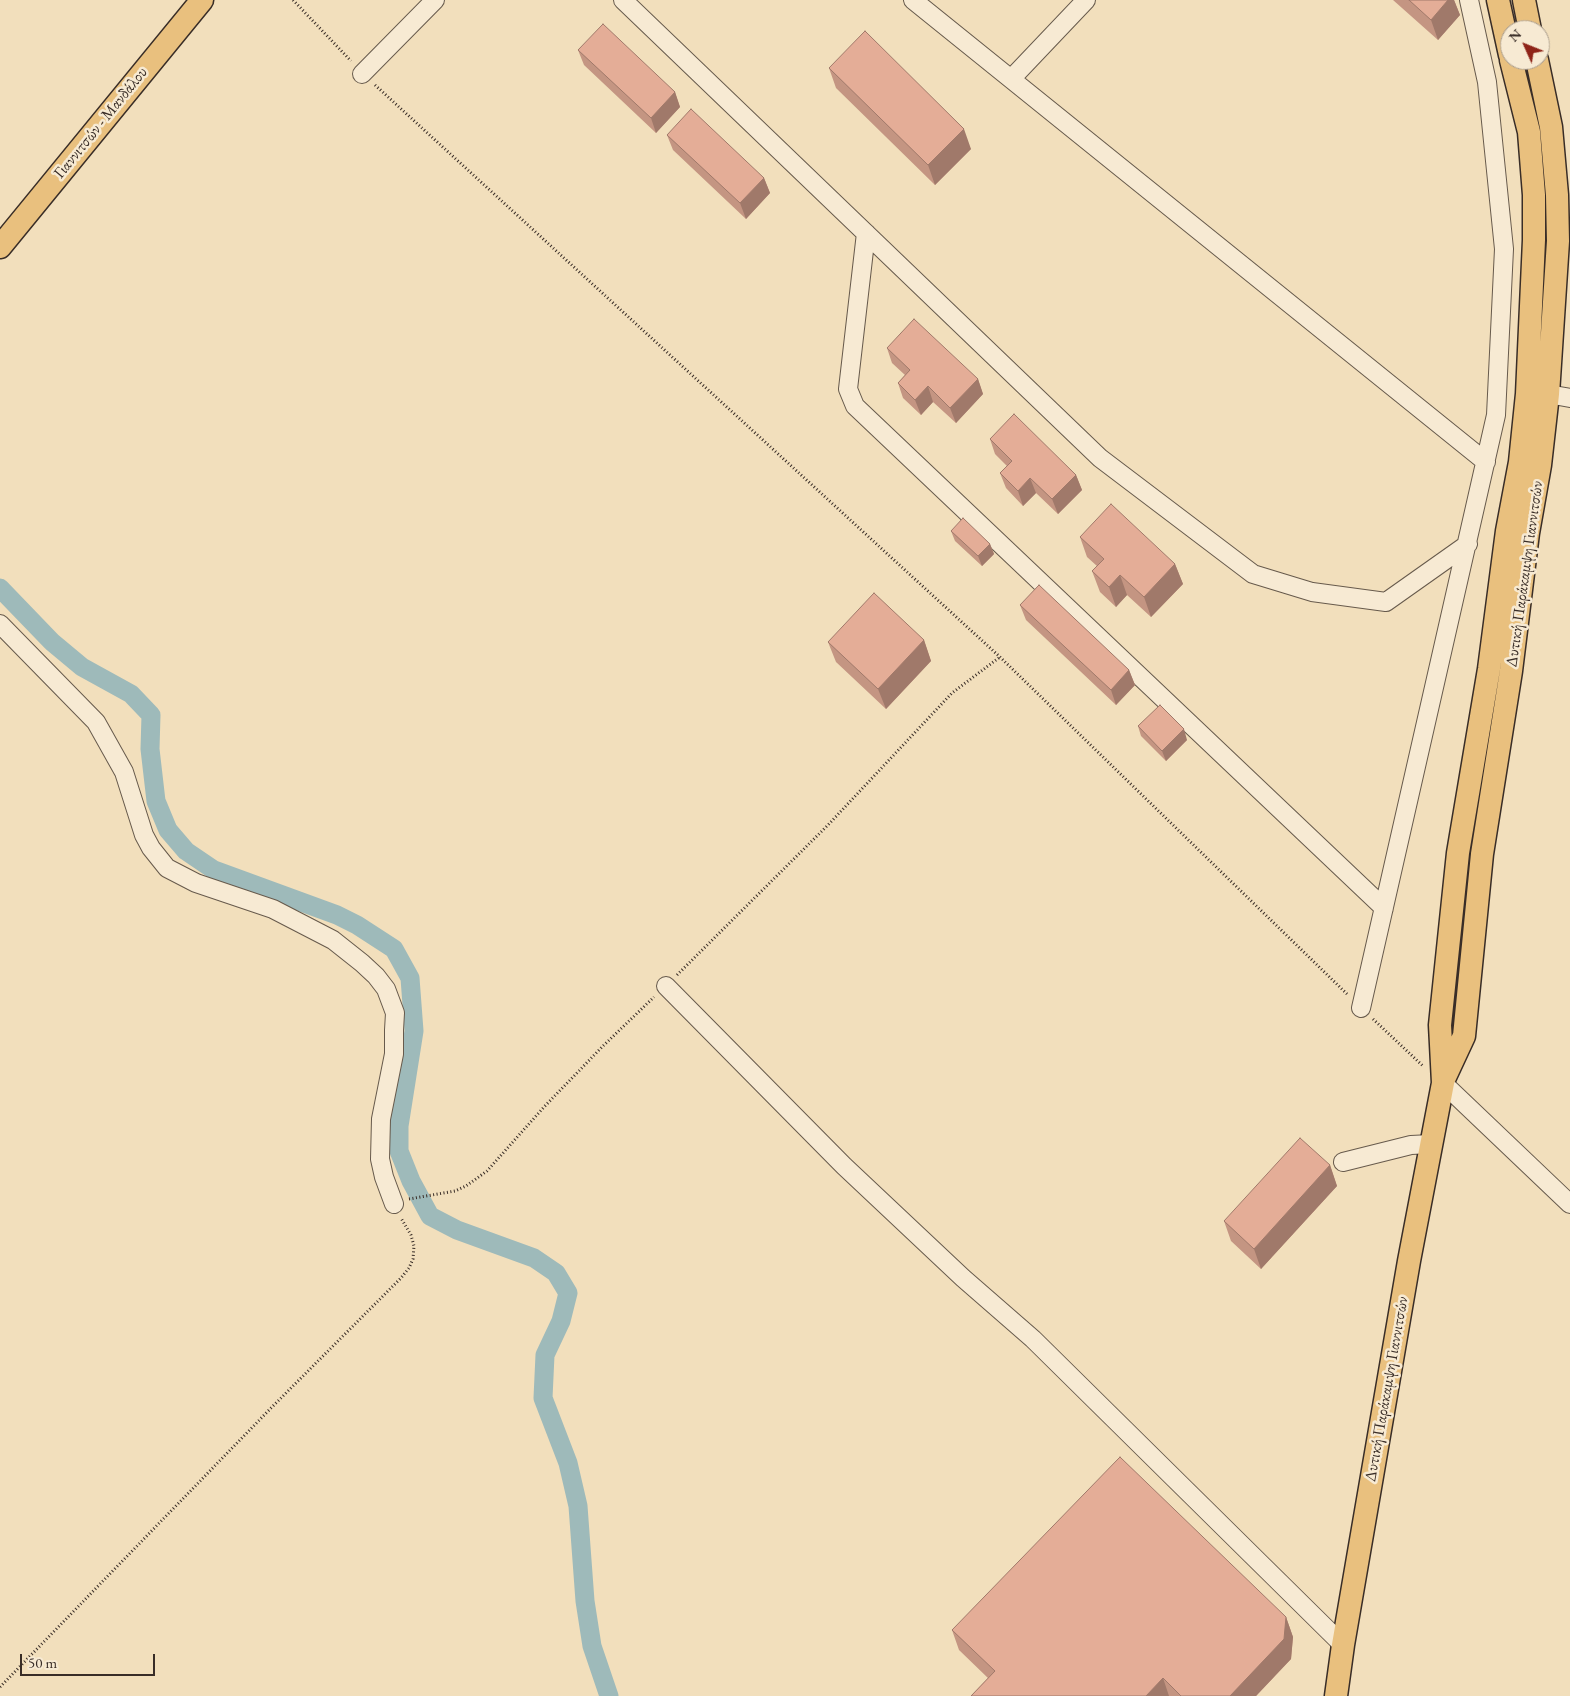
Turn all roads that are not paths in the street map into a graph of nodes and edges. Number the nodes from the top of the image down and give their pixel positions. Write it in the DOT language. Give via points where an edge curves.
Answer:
graph roads {
  1 [pos="202,0"];
  2 [pos="435,0"];
  3 [pos="623,0"];
  4 [pos="913,0"];
  5 [pos="1086,0"];
  6 [pos="1469,0"];
  7 [pos="1498,0"];
  8 [pos="1524,0"];
  9 [pos="1502,20"];
  10 [pos="1528,20"];
  11 [pos="1514,70"];
  12 [pos="1539,70"];
  13 [pos="362,74"];
  14 [pos="1010,78"];
  15 [pos="866,234"];
  16 [pos="1564,236"];
  17 [pos="0,247"];
  18 [pos="1548,394"];
  19 [pos="1570,398"];
  20 [pos="1486,462"];
  21 [pos="1468,544"];
  22 [pos="0,624"];
  23 [pos="1384,908"];
  24 [pos="666,986"];
  25 [pos="1361,1008"];
  26 [pos="1442,1083"];
  27 [pos="1431,1144"];
  28 [pos="1343,1162"];
  29 [pos="394,1204"];
  30 [pos="1570,1204"];
  31 [pos="1343,1645"];
  32 [pos="1336,1696"];
  1 -- 17 [label="main road, Γιαννιτσών - Μανδάλου"];
  2 -- 13 [label="street"];
  3 -- 15 [label="street"];
  4 -- 14 [label="street"];
  5 -- 14 [label="street"];
  6 -- 20 [label="street" via="1487,82 1504,249 1496,415"];
  7 -- 9 [label="main road"];
  8 -- 10 [label="main road"];
  11 -- 26 [label="main road, Δυτική Παράκαμψη Γιαννιτσών" via="1529,132 1534,195 1528,394 1458,853 1440,1025"];
  12 -- 16 [label="main road, Δυτική Παράκαμψη Γιαννιτσών" via="1551,127"];
  14 -- 20 [label="street"];
  15 -- 21 [label="street" via="1100,458 1253,574 1312,592 1386,602"];
  15 -- 23 [label="street" via="848,389 855,406"];
  16 -- 18 [label="main road, Δυτική Παράκαμψη Γιαννιτσών"];
  18 -- 19 [label="street"];
  18 -- 26 [label="main road, Δυτική Παράκαμψη Γιαννιτσών" via="1511,671 1482,854 1464,1036"];
  20 -- 21 [label="street"];
  21 -- 23 [label="street"];
  22 -- 29 [label="street" via="96,722 124,772 144,835 167,868 203,885 273,909 333,940 362,962 386,989 394,1013 394,1054 381,1119 380,1158"];
  23 -- 25 [label="street"];
  24 -- 31 [label="street" via="844,1166 963,1278 1034,1339"];
  26 -- 27 [label="main road, Δυτική Παράκαμψη Γιαννιτσών"];
  26 -- 30 [label="street"];
  27 -- 28 [label="street" via="1411,1145"];
  27 -- 31 [label="main road, Δυτική Παράκαμψη Γιαννιτσών"];
  31 -- 32 [label="main road, Δυτική Παράκαμψη Γιαννιτσών"];
}
